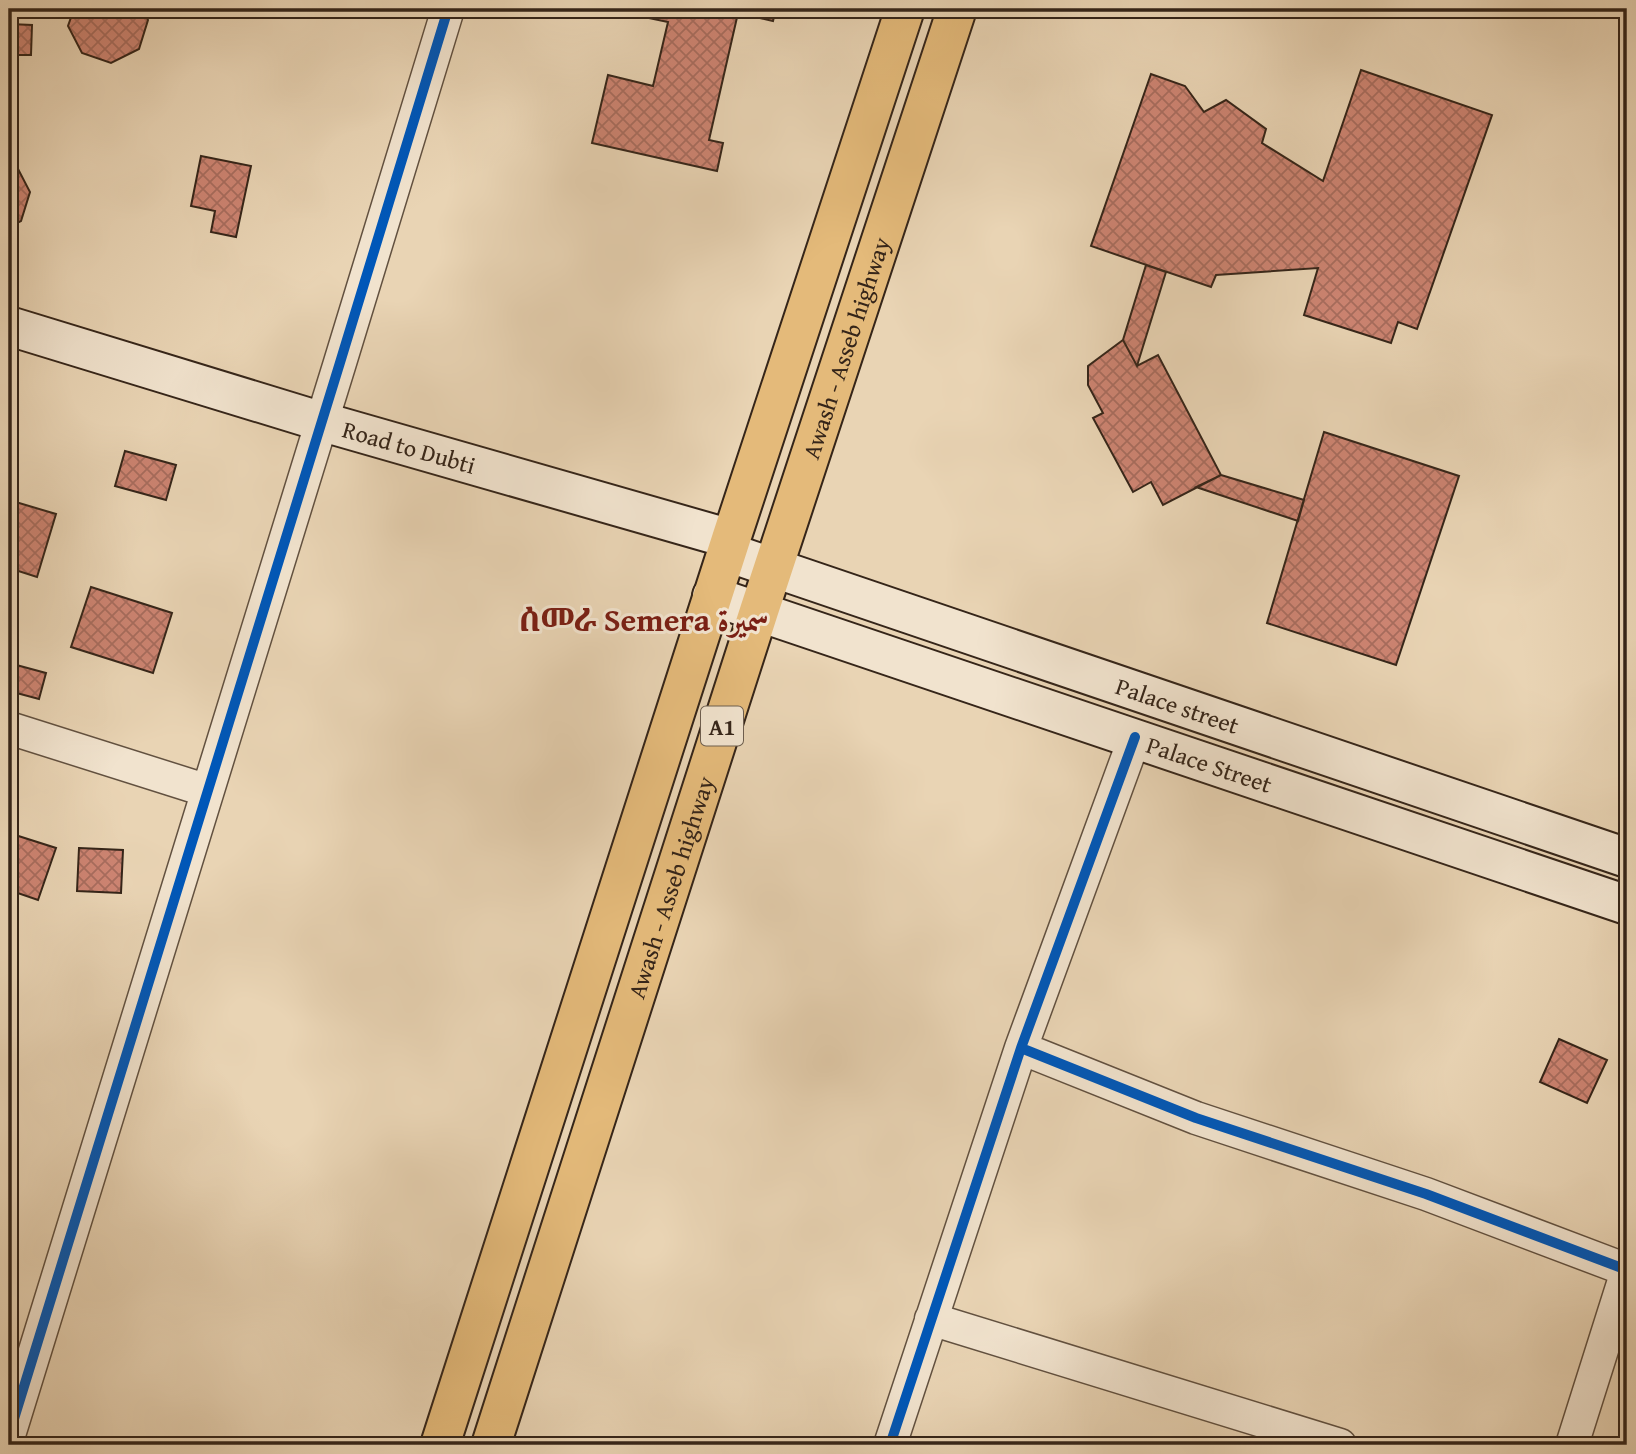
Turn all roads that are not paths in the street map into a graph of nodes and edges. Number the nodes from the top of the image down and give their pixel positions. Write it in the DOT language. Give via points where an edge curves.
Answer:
graph roads {
  1 [pos="448,9"];
  2 [pos="905,9"];
  3 [pos="957,9"];
  4 [pos="9,326"];
  5 [pos="323,422"];
  6 [pos="729,545"];
  7 [pos="773,567"];
  8 [pos="712,596"];
  9 [pos="759,611"];
  10 [pos="9,727"];
  11 [pos="1136,737"];
  12 [pos="205,790"];
  13 [pos="1627,858"];
  14 [pos="1627,905"];
  15 [pos="1021,1048"];
  16 [pos="1627,1271"];
  17 [pos="931,1319"];
  18 [pos="9,1435"];
  19 [pos="440,1445"];
  20 [pos="491,1445"];
  21 [pos="890,1445"];
  22 [pos="1340,1445"];
  23 [pos="1572,1445"];
  1 -- 5 [label="street"];
  2 -- 6 [label="highway, Awash - Asseb highway / A1"];
  3 -- 7 [label="highway, Awash - Asseb highway / A1"];
  4 -- 5 [label="main road, Road to Dubti"];
  5 -- 6 [label="main road, Road to Dubti"];
  5 -- 12 [label="street"];
  6 -- 7 [label="main road, Palace street"];
  6 -- 8 [label="highway, Awash - Asseb highway / A1"];
  7 -- 9 [label="highway, Awash - Asseb highway / A1"];
  7 -- 13 [label="main road, Palace street"];
  8 -- 9 [label="main road, Palace Street"];
  8 -- 19 [label="highway, Awash - Asseb highway / A1"];
  9 -- 11 [label="main road, Palace Street"];
  9 -- 20 [label="highway, Awash - Asseb highway / A1"];
  10 -- 12 [label="street"];
  11 -- 14 [label="main road, Palace Street"];
  11 -- 15 [label="street"];
  12 -- 18 [label="street"];
  15 -- 16 [label="street" via="1196,1118 1426,1194"];
  15 -- 17 [label="street"];
  16 -- 23 [label="street"];
  17 -- 21 [label="street"];
  17 -- 22 [label="street"];
}
